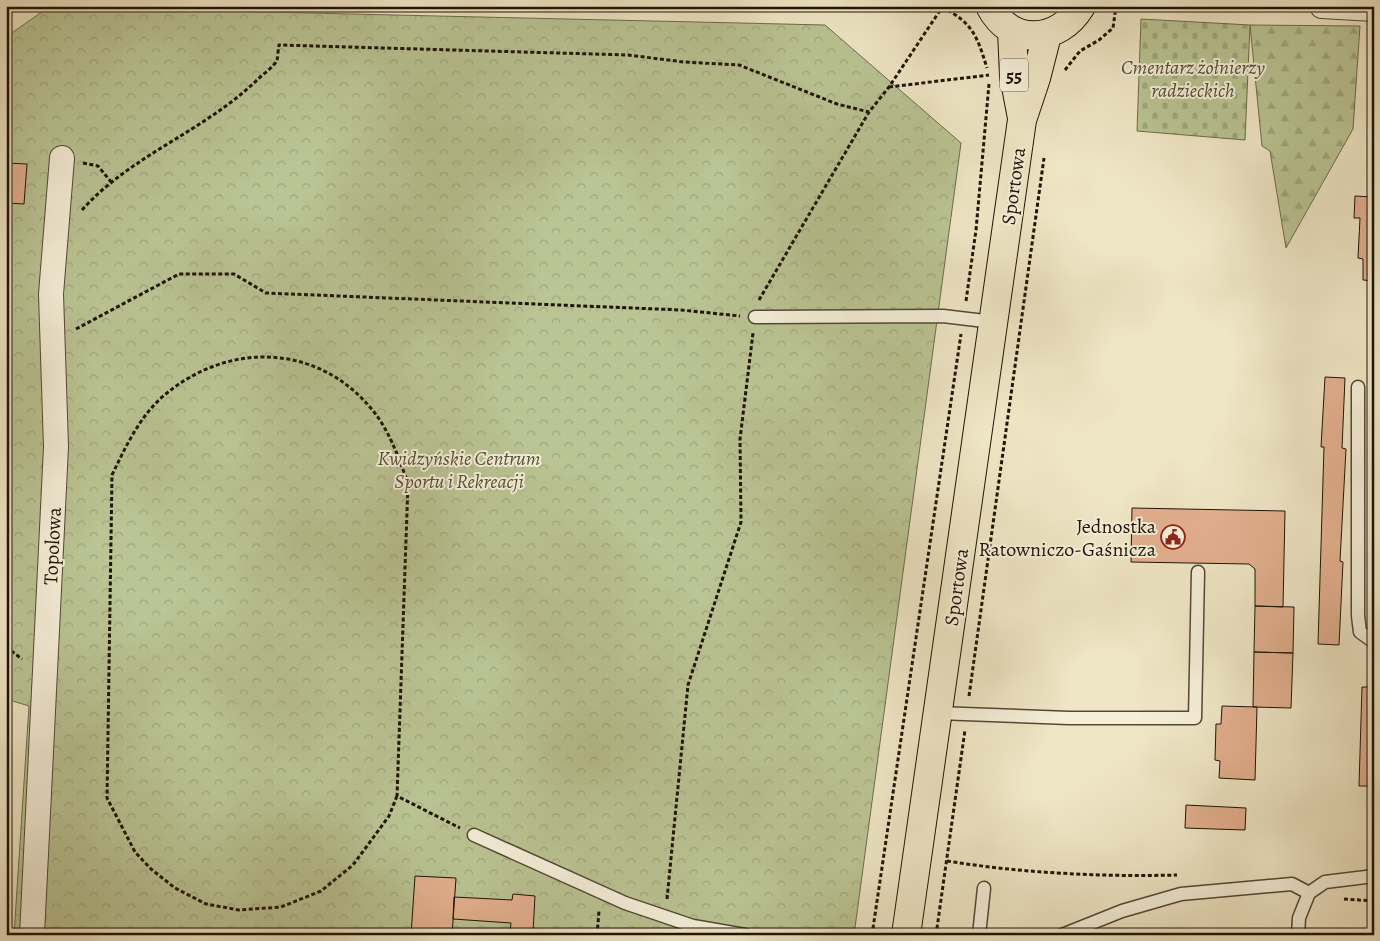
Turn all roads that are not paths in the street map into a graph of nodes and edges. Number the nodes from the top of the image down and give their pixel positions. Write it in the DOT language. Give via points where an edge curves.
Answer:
graph roads {
  1 [pos="990,6"];
  2 [pos="1081,6"];
  3 [pos="1322,6"];
  4 [pos="1374,9"];
  5 [pos="1012,30"];
  6 [pos="1046,35"];
  7 [pos="1022,120"];
  8 [pos="62,158"];
  9 [pos="755,317"];
  10 [pos="993,322"];
  11 [pos="1358,387"];
  12 [pos="1198,572"];
  13 [pos="1374,642"];
  14 [pos="938,713"];
  15 [pos="474,835"];
  16 [pos="1374,876"];
  17 [pos="984,888"];
  18 [pos="1309,893"];
  19 [pos="32,935"];
  20 [pos="744,935"];
  21 [pos="906,935"];
  22 [pos="979,935"];
  23 [pos="1062,935"];
  24 [pos="1298,935"];
  1 -- 5 [label="main road, 55" via="999,21"];
  2 -- 6 [label="main road" via="1074,18 1062,28"];
  3 -- 4 [label="street"];
  5 -- 6 [label="main road, 55" via="1029,36"];
  5 -- 7 [label="main road, Sportowa / 55" via="1014,76"];
  6 -- 7 [label="main road, Sportowa / 55"];
  7 -- 10 [label="main road, Sportowa / 55"];
  8 -- 19 [label="street, Topolowa" via="51,294 56,446"];
  9 -- 10 [label="lane" via="964,317"];
  10 -- 14 [label="main road, Sportowa / 55"];
  11 -- 13 [label="lane" via="1358,616 1360,632"];
  12 -- 14 [label="lane" via="1195,718"];
  14 -- 21 [label="main road, Sportowa / 55"];
  15 -- 20 [label="lane" via="625,904 693,926"];
  16 -- 18 [label="lane" via="1325,882"];
  17 -- 22 [label="lane"];
  18 -- 23 [label="lane" via="1292,884 1181,894 1122,911"];
  18 -- 24 [label="lane" via="1299,918"];
}
